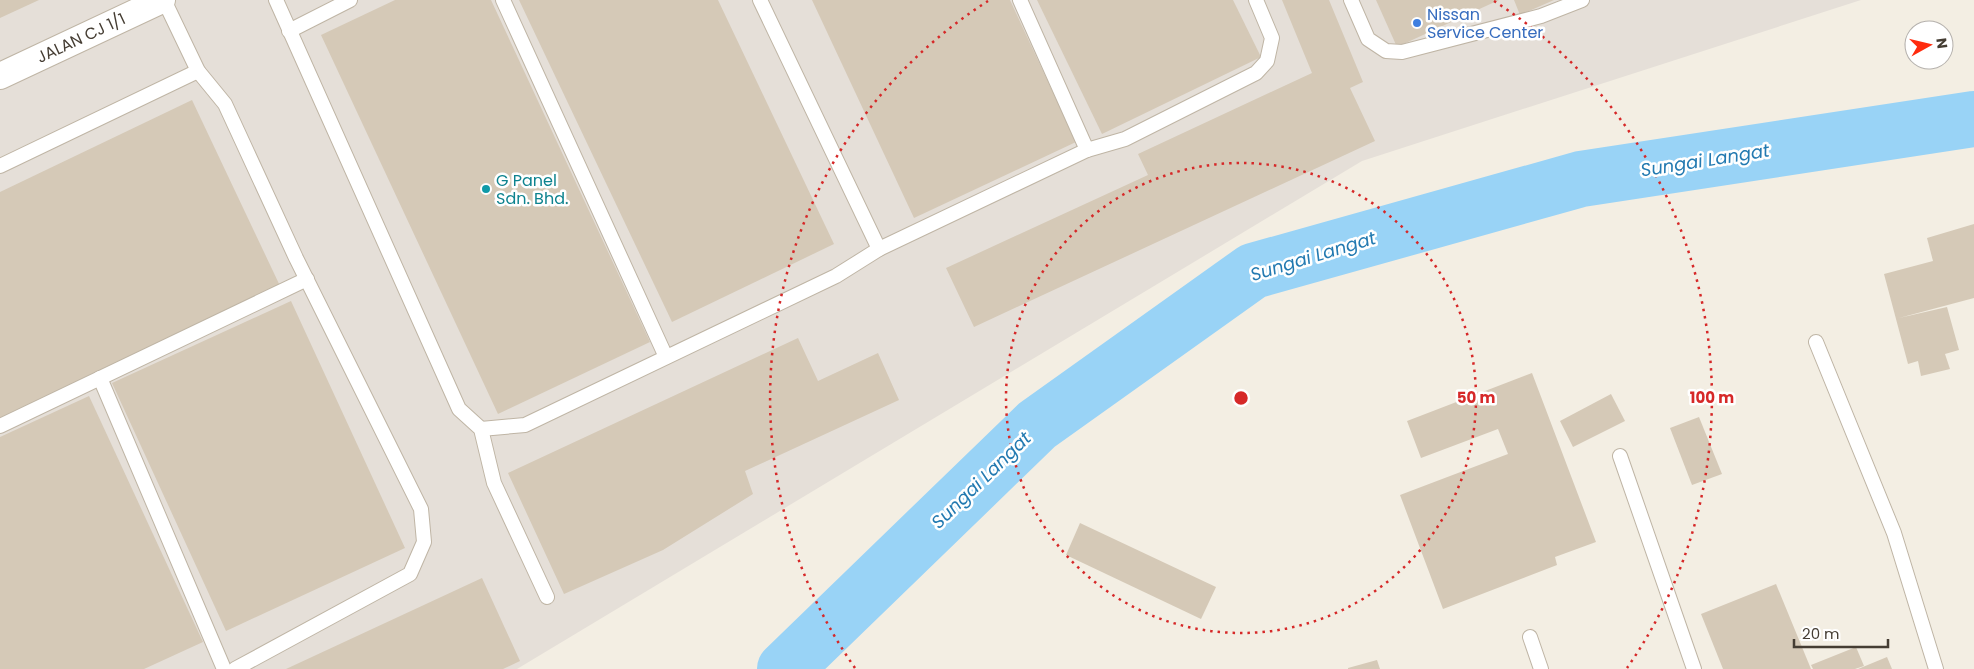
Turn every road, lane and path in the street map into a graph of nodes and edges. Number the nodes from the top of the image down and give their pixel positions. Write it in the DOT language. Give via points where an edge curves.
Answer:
graph roads {
  1 [pos="163,0"];
  2 [pos="276,0"];
  3 [pos="350,0"];
  4 [pos="503,0"];
  5 [pos="760,0"];
  6 [pos="1020,0"];
  7 [pos="1256,0"];
  8 [pos="1352,0"];
  9 [pos="1582,0"];
  10 [pos="289,30"];
  11 [pos="198,71"];
  12 [pos="0,76"];
  13 [pos="1087,150"];
  14 [pos="0,166"];
  15 [pos="879,249"];
  16 [pos="307,279"];
  17 [pos="1816,342"];
  18 [pos="666,357"];
  19 [pos="100,378"];
  20 [pos="0,426"];
  21 [pos="481,429"];
  22 [pos="1620,456"];
  23 [pos="547,597"];
  24 [pos="1530,637"];
  25 [pos="224,669"];
  26 [pos="235,669"];
  27 [pos="1541,669"];
  28 [pos="1694,669"];
  29 [pos="1936,669"];
  1 -- 11 [label="lane"];
  1 -- 12 [label="street, JALAN CJ 1/1"];
  2 -- 10 [label="lane"];
  3 -- 10 [label="lane"];
  4 -- 18 [label="lane"];
  5 -- 15 [label="lane"];
  6 -- 13 [label="lane"];
  7 -- 13 [label="lane" via="1272,38 1267,60 1256,73 1125,139"];
  8 -- 9 [label="lane" via="1368,39 1386,51 1402,52 1541,16"];
  10 -- 21 [label="lane" via="459,409"];
  11 -- 14 [label="lane"];
  11 -- 16 [label="lane" via="225,104"];
  13 -- 15 [label="lane"];
  15 -- 18 [label="lane" via="836,276"];
  16 -- 19 [label="lane"];
  16 -- 26 [label="lane" via="421,509 424,542 410,574"];
  17 -- 29 [label="lane" via="1894,534"];
  18 -- 21 [label="lane" via="525,425"];
  19 -- 20 [label="lane"];
  19 -- 25 [label="lane"];
  21 -- 23 [label="lane" via="494,483"];
  22 -- 28 [label="lane"];
  24 -- 27 [label="lane"];
}
